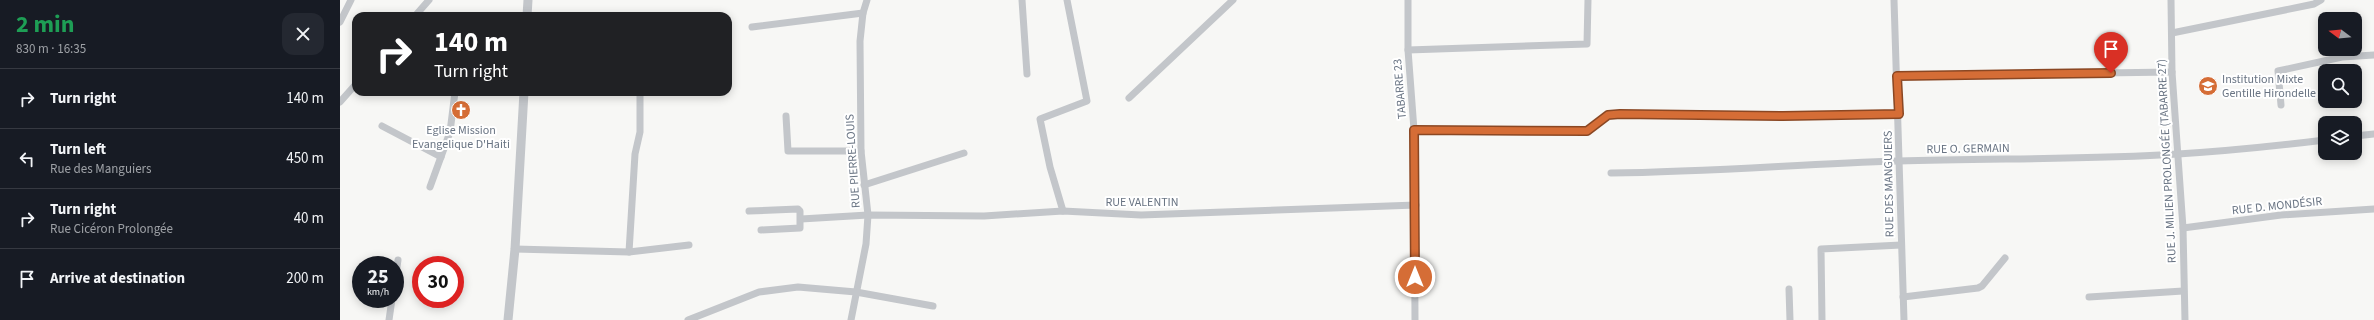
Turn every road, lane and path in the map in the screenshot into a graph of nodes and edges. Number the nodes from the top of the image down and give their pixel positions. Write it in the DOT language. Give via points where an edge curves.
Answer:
graph roads {
  1 [pos="351,0"];
  2 [pos="429,0"];
  3 [pos="528,0"];
  4 [pos="867,0"];
  5 [pos="1022,0"];
  6 [pos="1067,0"];
  7 [pos="1232,0"];
  8 [pos="1408,0"];
  9 [pos="1588,0"];
  10 [pos="1894,0"];
  11 [pos="2171,0"];
  12 [pos="2321,0"];
  13 [pos="418,12"];
  14 [pos="527,12"];
  15 [pos="863,13"];
  16 [pos="340,22"];
  17 [pos="752,27"];
  18 [pos="2172,33"];
  19 [pos="1408,50"];
  20 [pos="2374,55"];
  21 [pos="2172,72"];
  22 [pos="1027,74"];
  23 [pos="1897,76"];
  24 [pos="352,88"];
  25 [pos="454,96"];
  26 [pos="524,96"];
  27 [pos="640,96"];
  28 [pos="1129,98"];
  29 [pos="340,102"];
  30 [pos="2281,105"];
  31 [pos="1899,114"];
  32 [pos="786,116"];
  33 [pos="382,126"];
  34 [pos="1414,130"];
  35 [pos="2374,134"];
  36 [pos="2362,135"];
  37 [pos="2318,141"];
  38 [pos="861,151"];
  39 [pos="964,153"];
  40 [pos="2178,154"];
  41 [pos="442,157"];
  42 [pos="1900,161"];
  43 [pos="1611,173"];
  44 [pos="864,185"];
  45 [pos="430,187"];
  46 [pos="1416,205"];
  47 [pos="2374,209"];
  48 [pos="749,211"];
  49 [pos="1063,211"];
  50 [pos="868,216"];
  51 [pos="801,219"];
  52 [pos="2183,228"];
  53 [pos="761,230"];
  54 [pos="689,245"];
  55 [pos="1901,245"];
  56 [pos="515,250"];
  57 [pos="629,252"];
  58 [pos="2005,258"];
  59 [pos="1789,289"];
  60 [pos="2183,290"];
  61 [pos="856,292"];
  62 [pos="1903,297"];
  63 [pos="2089,297"];
  64 [pos="933,306"];
  65 [pos="391,308"];
  66 [pos="389,320"];
  67 [pos="508,320"];
  68 [pos="688,320"];
  69 [pos="850,320"];
  70 [pos="1415,320"];
  71 [pos="1790,320"];
  72 [pos="1822,320"];
  73 [pos="1904,320"];
  74 [pos="2185,320"];
  1 -- 16 [label="street"];
  2 -- 13 [label="street"];
  3 -- 14 [label="street"];
  4 -- 15 [label="street, RUE PIERRE-LOUIS"];
  5 -- 22 [label="street"];
  6 -- 49 [label="street" via="1087,101 1040,119"];
  7 -- 28 [label="street"];
  8 -- 19 [label="street, TABARRE 23"];
  9 -- 19 [label="street" via="1587,44"];
  10 -- 23 [label="street, RUE DES MANGUIERS"];
  11 -- 18 [label="street, RUE J. MILIEN PROLONGÉE (TABARRE 27)"];
  12 -- 18 [label="street" via="2314,4"];
  15 -- 17 [label="street"];
  15 -- 38 [label="street, RUE PIERRE-LOUIS" via="860,41"];
  18 -- 21 [label="street, RUE J. MILIEN PROLONGÉE (TABARRE 27)"];
  19 -- 34 [label="street, TABARRE 23"];
  20 -- 30 [label="street" via="2342,57 2278,71"];
  21 -- 23 [label="street"];
  21 -- 40 [label="street, RUE J. MILIEN PROLONGÉE (TABARRE 27)"];
  23 -- 31 [label="street, RUE DES MANGUIERS"];
  24 -- 29 [label="street"];
  25 -- 41 [label="street" via="450,132"];
  26 -- 56 [label="street"];
  27 -- 57 [label="street" via="640,132 635,154"];
  31 -- 34 [label="street" via="1620,114 1608,115 1587,131"];
  31 -- 42 [label="street, RUE DES MANGUIERS"];
  32 -- 38 [label="street" via="788,151"];
  33 -- 41 [label="street"];
  34 -- 46 [label="street, TABARRE 23"];
  35 -- 36 [label="street"];
  37 -- 40 [label="street, RUE O. GERMAIN"];
  38 -- 44 [label="street, RUE PIERRE-LOUIS"];
  39 -- 44 [label="street"];
  40 -- 42 [label="street, RUE O. GERMAIN"];
  40 -- 52 [label="street, RUE J. MILIEN PROLONGÉE (TABARRE 27)"];
  41 -- 45 [label="street"];
  42 -- 43 [label="street, RUE O. GERMAIN" via="1698,172"];
  42 -- 55 [label="street, RUE DES MANGUIERS"];
  44 -- 50 [label="street, RUE PIERRE-LOUIS"];
  46 -- 49 [label="street, RUE VALENTIN" via="1141,215"];
  46 -- 70 [label="street, TABARRE 23"];
  47 -- 52 [label="street, RUE D. MONDÉSIR" via="2281,215"];
  48 -- 51 [label="street" via="798,209"];
  49 -- 50 [label="street, RUE VALENTIN" via="984,216"];
  50 -- 51 [label="street, RUE VALENTIN"];
  50 -- 61 [label="street, RUE PIERRE-LOUIS" via="866,244"];
  51 -- 53 [label="street" via="800,228"];
  52 -- 60 [label="street, RUE J. MILIEN PROLONGÉE (TABARRE 27)"];
  54 -- 57 [label="street"];
  55 -- 62 [label="street, RUE DES MANGUIERS"];
  55 -- 72 [label="street" via="1820,249"];
  56 -- 57 [label="street"];
  56 -- 67 [label="street"];
  58 -- 62 [label="street" via="1978,288"];
  59 -- 71 [label="street"];
  60 -- 63 [label="street"];
  60 -- 74 [label="street, RUE J. MILIEN PROLONGÉE (TABARRE 27)"];
  61 -- 64 [label="street"];
  61 -- 68 [label="street" via="798,287 759,292"];
  61 -- 69 [label="street, RUE PIERRE-LOUIS"];
  62 -- 73 [label="street, RUE DES MANGUIERS"];
  65 -- 66 [label="street"];
}
